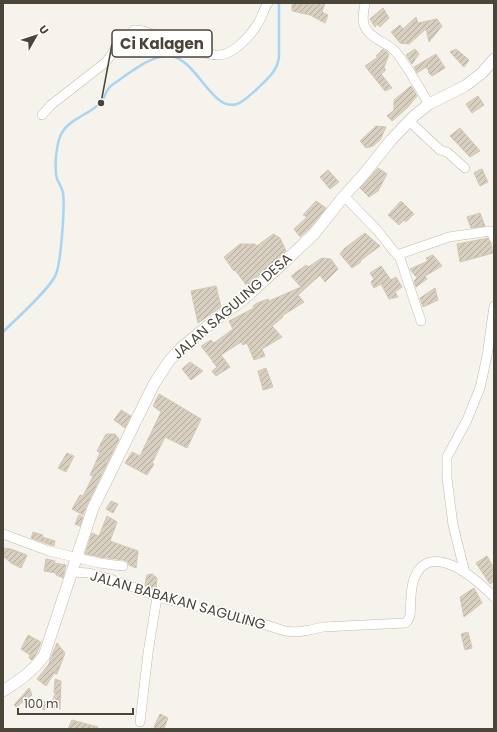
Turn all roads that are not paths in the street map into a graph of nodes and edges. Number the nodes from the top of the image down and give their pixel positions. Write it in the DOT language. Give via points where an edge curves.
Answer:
graph roads {
  1 [pos="268,3"];
  2 [pos="365,3"];
  3 [pos="494,59"];
  4 [pos="429,104"];
  5 [pos="42,115"];
  6 [pos="409,120"];
  7 [pos="465,168"];
  8 [pos="344,196"];
  9 [pos="494,238"];
  10 [pos="399,256"];
  11 [pos="494,306"];
  12 [pos="421,321"];
  13 [pos="3,534"];
  14 [pos="76,558"];
  15 [pos="123,566"];
  16 [pos="71,572"];
  17 [pos="465,573"];
  18 [pos="494,596"];
  19 [pos="157,597"];
  20 [pos="3,691"];
  21 [pos="140,722"];
  1 -- 5 [label="street" via="257,25 244,40 231,51 220,55 194,50 134,30 118,44 106,62"];
  2 -- 4 [label="street" via="363,15 366,28 404,62"];
  3 -- 4 [label="street, JALAN SAGULING DESA" via="482,73 465,86"];
  4 -- 6 [label="street, JALAN SAGULING DESA"];
  6 -- 7 [label="street" via="440,150 447,152"];
  6 -- 8 [label="street, JALAN SAGULING DESA"];
  8 -- 10 [label="street"];
  8 -- 14 [label="street, JALAN SAGULING DESA" via="314,234 244,299 181,348 169,361 154,384 92,508"];
  9 -- 10 [label="street" via="490,231 449,237"];
  10 -- 12 [label="street"];
  11 -- 17 [label="street" via="480,388 467,420 447,457 446,478 452,519"];
  13 -- 14 [label="street" via="48,551"];
  14 -- 15 [label="street"];
  14 -- 16 [label="street, JALAN SAGULING DESA"];
  16 -- 19 [label="street, JALAN BABAKAN SAGULING" via="89,573 110,579"];
  16 -- 20 [label="street, JALAN SAGULING DESA" via="44,656 35,668"];
  17 -- 18 [label="street"];
  17 -- 19 [label="street, JALAN BABAKAN SAGULING" via="449,563 440,561 432,561 423,566 413,581 410,616 405,623 323,627 296,632"];
  19 -- 21 [label="street"];
}
